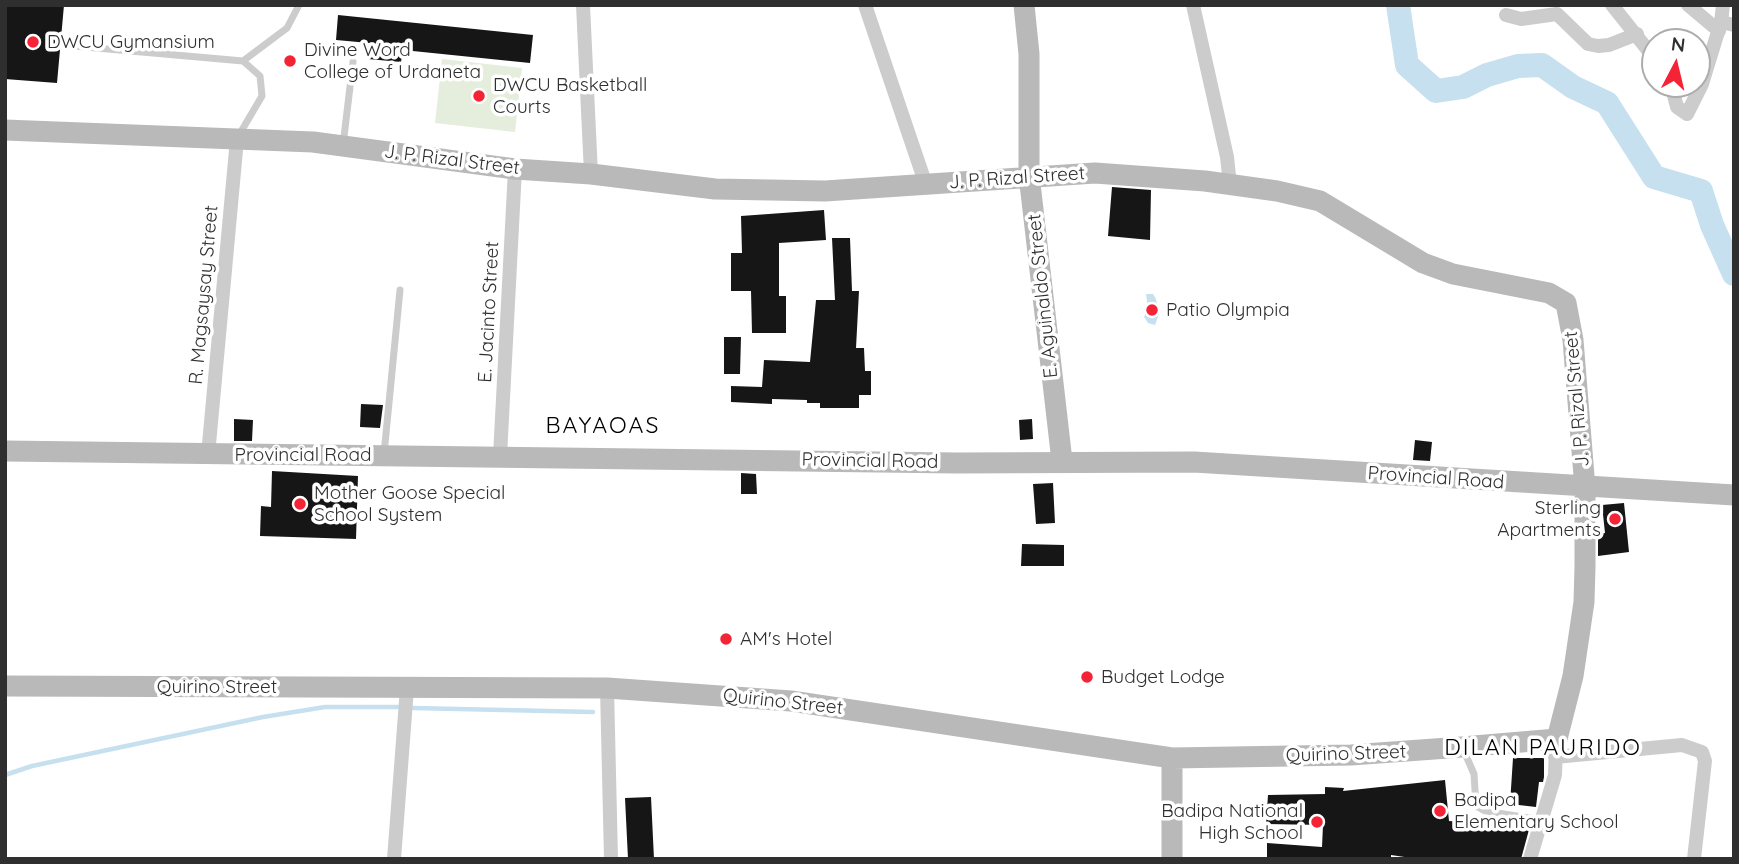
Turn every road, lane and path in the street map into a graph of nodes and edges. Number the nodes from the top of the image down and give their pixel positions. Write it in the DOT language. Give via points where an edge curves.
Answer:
graph roads {
  1 [pos="299,5"];
  2 [pos="583,5"];
  3 [pos="865,5"];
  4 [pos="1024,5"];
  5 [pos="1193,5"];
  6 [pos="1612,5"];
  7 [pos="1688,5"];
  8 [pos="1723,5"];
  9 [pos="1506,15"];
  10 [pos="1724,26"];
  11 [pos="1637,34"];
  12 [pos="1641,40"];
  13 [pos="74,46"];
  14 [pos="1711,60"];
  15 [pos="243,61"];
  16 [pos="353,62"];
  17 [pos="1675,98"];
  18 [pos="1695,98"];
  19 [pos="5,130"];
  20 [pos="237,139"];
  21 [pos="343,145"];
  22 [pos="515,169"];
  23 [pos="591,174"];
  24 [pos="1029,175"];
  25 [pos="926,185"];
  26 [pos="1230,185"];
  27 [pos="400,290"];
  28 [pos="5,451"];
  29 [pos="384,454"];
  30 [pos="208,455"];
  31 [pos="500,456"];
  32 [pos="1062,461"];
  33 [pos="1585,488"];
  34 [pos="1734,495"];
  35 [pos="5,686"];
  36 [pos="407,688"];
  37 [pos="607,688"];
  38 [pos="1462,747"];
  39 [pos="1556,748"];
  40 [pos="1172,758"];
  41 [pos="1541,820"];
  42 [pos="394,859"];
  43 [pos="611,859"];
  44 [pos="1171,859"];
  45 [pos="1530,859"];
  46 [pos="1695,859"];
  1 -- 15 [label="lane" via="287,28"];
  2 -- 23 [label="street"];
  3 -- 25 [label="street"];
  4 -- 24 [label="street, E. Aguinaldo Street" via="1029,54"];
  5 -- 26 [label="street"];
  6 -- 11 [label="street"];
  7 -- 10 [label="street"];
  8 -- 10 [label="street"];
  9 -- 11 [label="street" via="1521,19 1557,14 1588,44 1598,46"];
  10 -- 14 [label="street"];
  11 -- 12 [label="street"];
  13 -- 15 [label="lane"];
  15 -- 20 [label="lane" via="260,76 262,96"];
  16 -- 21 [label="lane"];
  17 -- 18 [label="street" via="1677,107 1687,114"];
  19 -- 20 [label="street, J. P. Rizal Street"];
  20 -- 21 [label="street, J. P. Rizal Street"];
  20 -- 30 [label="street, R. Magsaysay Street"];
  21 -- 22 [label="street, J. P. Rizal Street"];
  22 -- 23 [label="street, J. P. Rizal Street"];
  22 -- 31 [label="street, E. Jacinto Street"];
  23 -- 25 [label="street, J. P. Rizal Street" via="715,189 824,191"];
  24 -- 25 [label="street, J. P. Rizal Street"];
  24 -- 26 [label="street, J. P. Rizal Street" via="1095,173"];
  24 -- 32 [label="street, E. Aguinaldo Street"];
  26 -- 33 [label="street, J. P. Rizal Street" via="1320,201 1423,263 1453,274 1549,293 1566,303"];
  27 -- 29 [label="lane"];
  28 -- 30 [label="street, Provincial Road"];
  29 -- 30 [label="street, Provincial Road"];
  29 -- 31 [label="street, Provincial Road"];
  31 -- 32 [label="street, Provincial Road"];
  32 -- 33 [label="street, Provincial Road" via="1194,462"];
  33 -- 34 [label="street, Provincial Road"];
  33 -- 39 [label="street, J. P. Rizal Street" via="1584,602"];
  35 -- 36 [label="street, Quirino Street"];
  36 -- 37 [label="street, Quirino Street"];
  36 -- 42 [label="street"];
  37 -- 40 [label="street, Quirino Street" via="791,701"];
  37 -- 43 [label="street"];
  38 -- 39 [label="street, Quirino Street"];
  38 -- 40 [label="street, Quirino Street" via="1351,755"];
  38 -- 41 [label="lane" via="1474,774 1476,806"];
  39 -- 41 [label="street" via="1555,775"];
  39 -- 46 [label="street" via="1682,746 1702,752 1705,761"];
  40 -- 44 [label="street"];
  41 -- 45 [label="street"];
}
